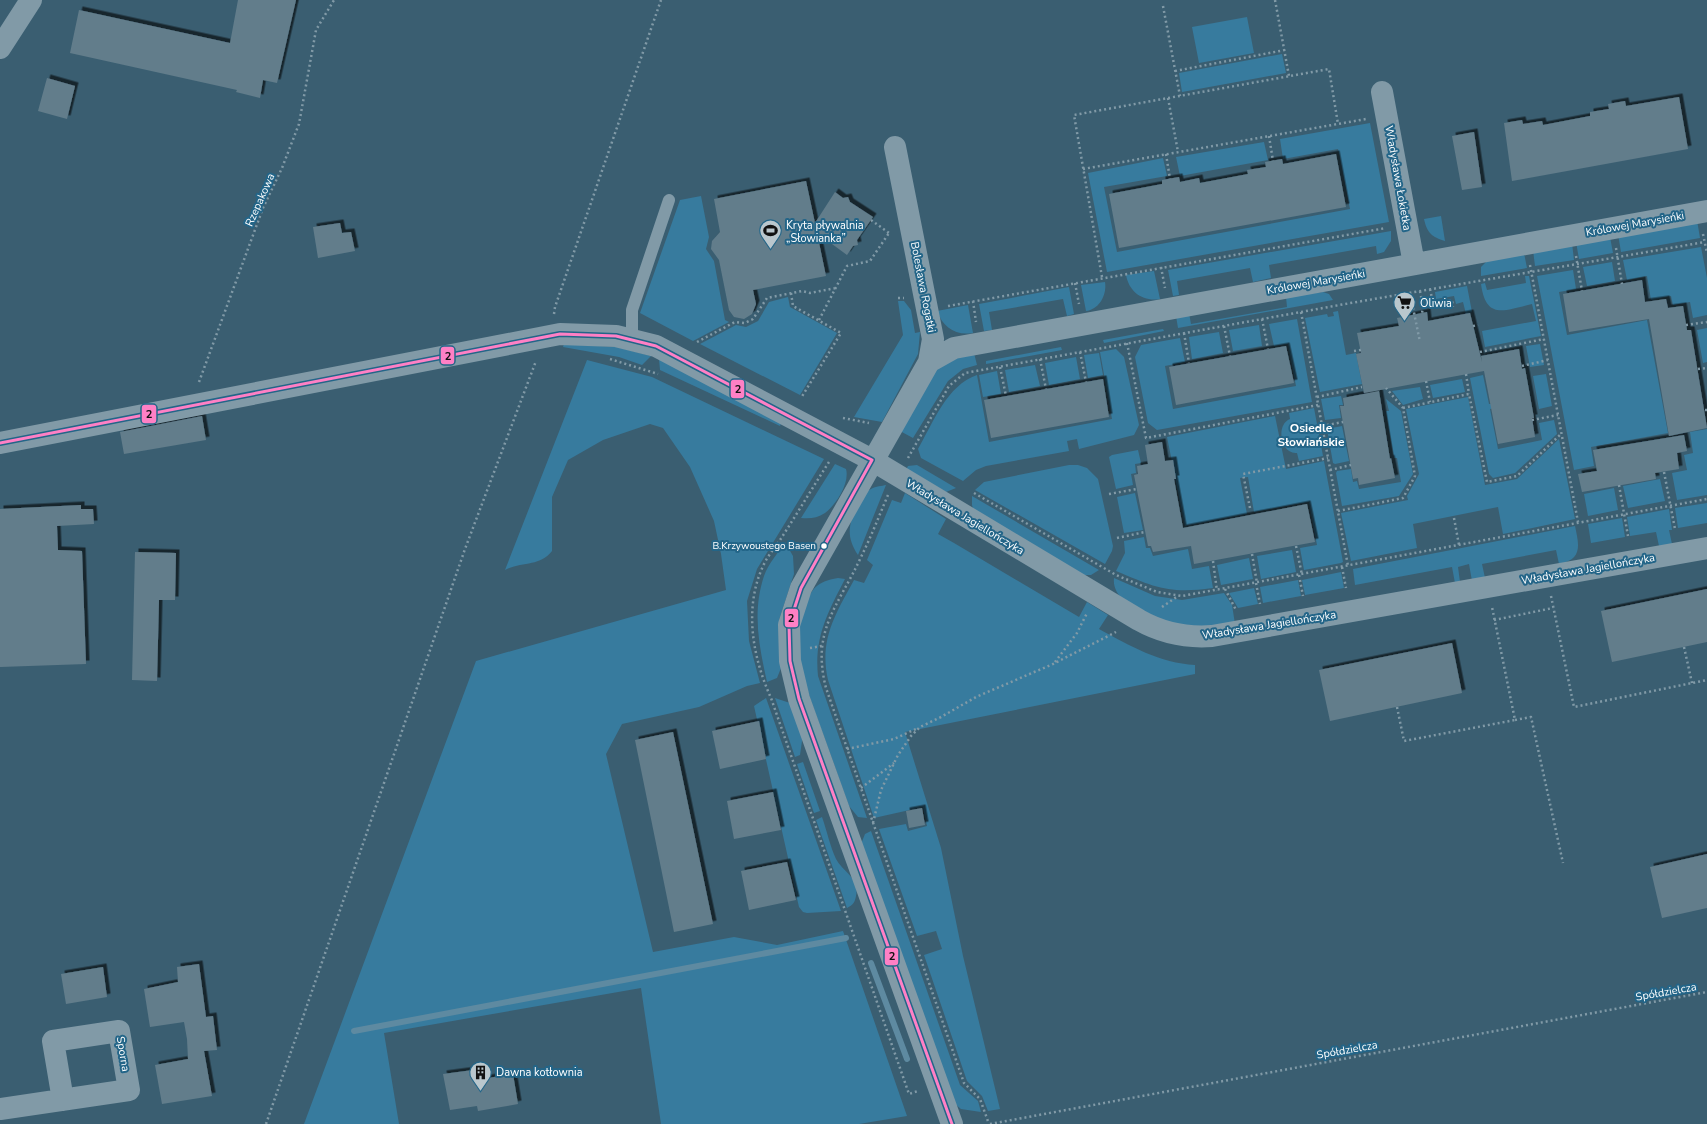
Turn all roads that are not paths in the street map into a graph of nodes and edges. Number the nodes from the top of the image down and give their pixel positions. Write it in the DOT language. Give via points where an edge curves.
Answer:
graph roads {
  1 [pos="31,0"];
  2 [pos="0,48"];
  3 [pos="1382,92"];
  4 [pos="895,147"];
  5 [pos="669,200"];
  6 [pos="1707,211"];
  7 [pos="1414,264"];
  8 [pos="632,339"];
  9 [pos="929,362"];
  10 [pos="0,443"];
  11 [pos="872,460"];
  12 [pos="1707,548"];
  13 [pos="63,1100"];
  14 [pos="0,1109"];
  15 [pos="952,1124"];
  1 -- 2 [label="street"];
  3 -- 7 [label="street, Władysława Łokietka"];
  4 -- 9 [label="street, Bolesława Rogatki" via="933,339"];
  5 -- 8 [label="lane" via="632,310"];
  6 -- 7 [label="street, Królowej Marysieńki"];
  7 -- 9 [label="street, Królowej Marysieńki" via="954,348"];
  8 -- 10 [label="street, Władysława Jagiellończyka" via="560,334"];
  8 -- 11 [label="street, Władysława Jagiellończyka" via="656,346"];
  9 -- 11 [label="street, Bolesława Rogatki"];
  11 -- 12 [label="street, Władysława Jagiellończyka" via="1139,620 1154,628 1194,638"];
  11 -- 15 [label="street, Bolesława Rogatki" via="801,588 789,625 790,662 800,699"];
  13 -- 14 [label="street"];
}
